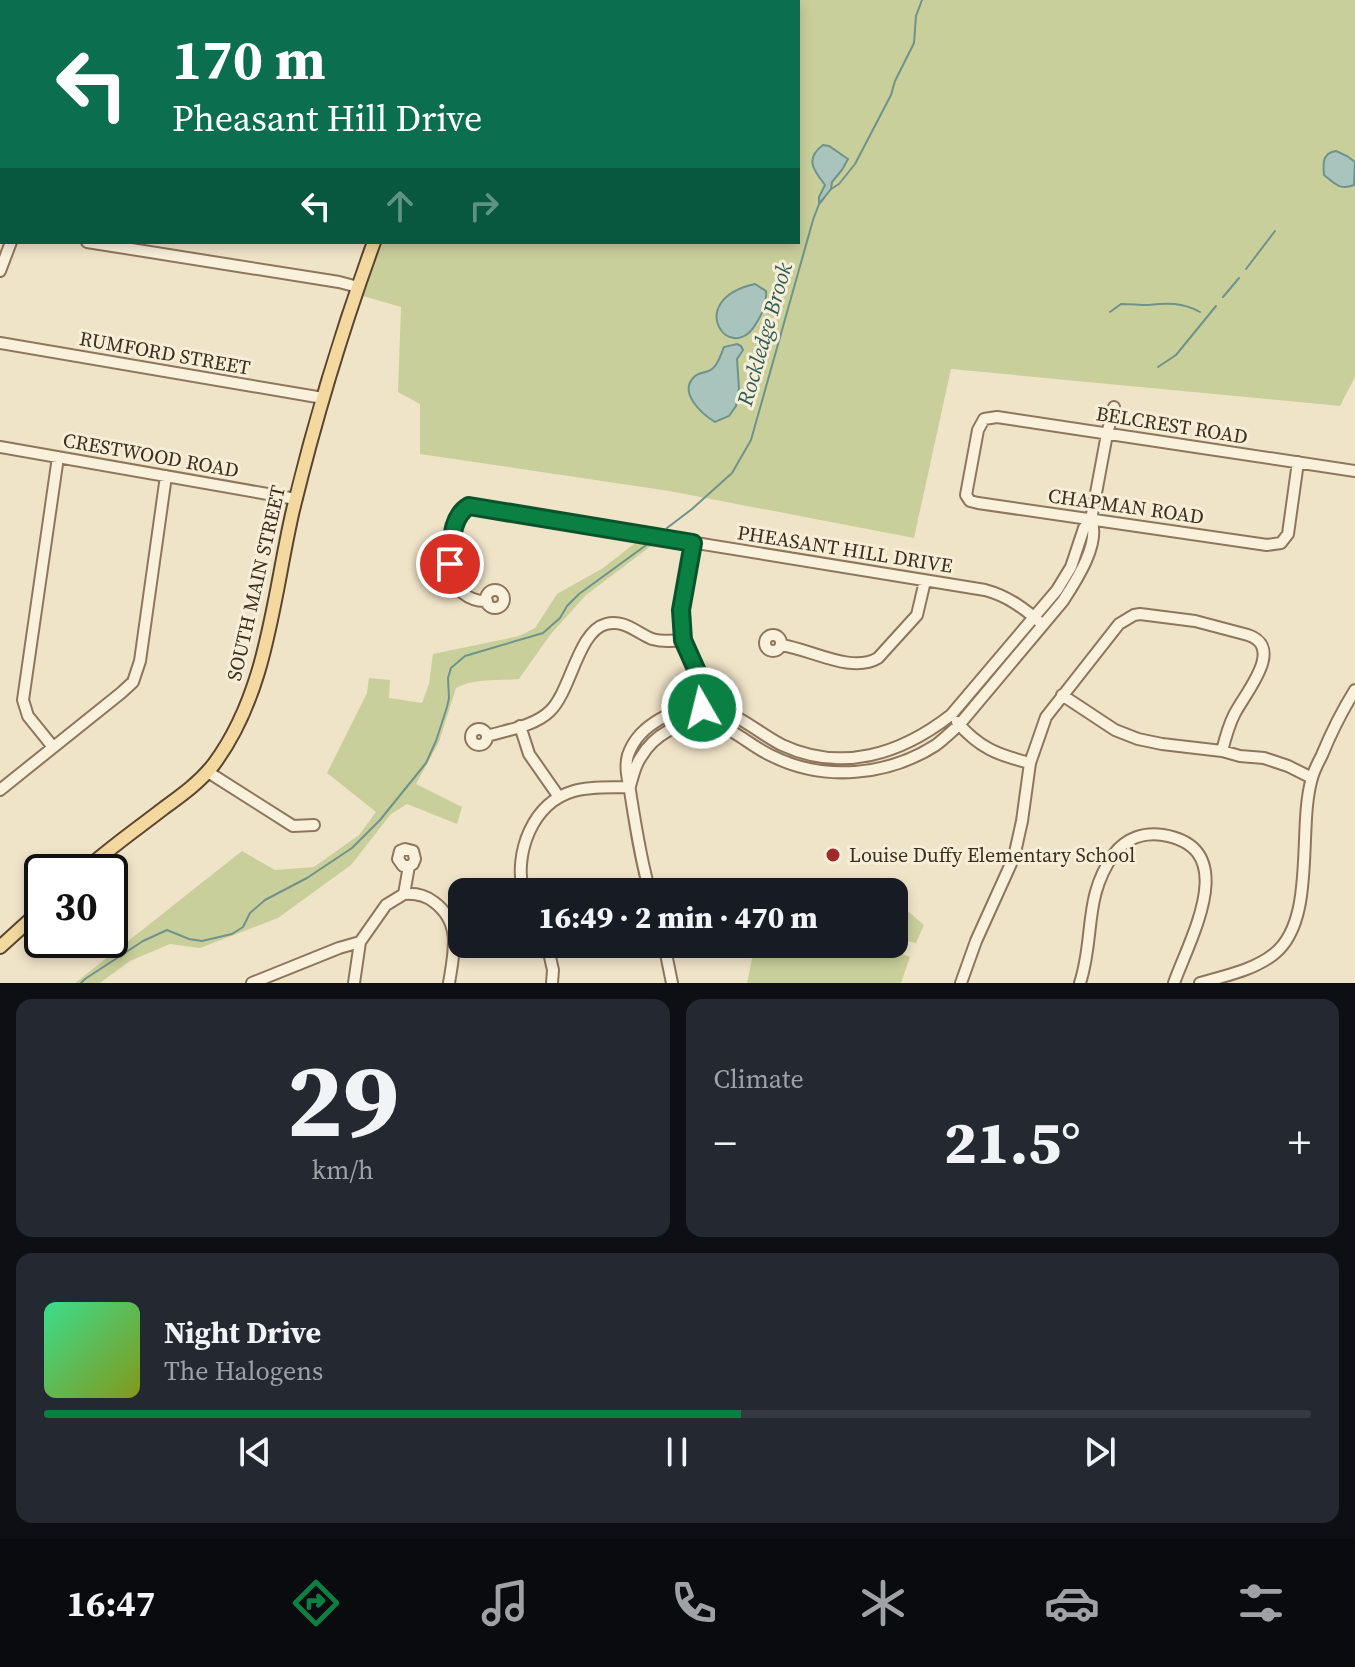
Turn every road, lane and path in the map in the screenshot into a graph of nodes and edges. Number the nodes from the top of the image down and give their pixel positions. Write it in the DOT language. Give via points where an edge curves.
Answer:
graph roads {
  1 [pos="10,244"];
  2 [pos="99,244"];
  3 [pos="373,244"];
  4 [pos="0,271"];
  5 [pos="358,287"];
  6 [pos="0,343"];
  7 [pos="323,398"];
  8 [pos="1114,407"];
  9 [pos="984,419"];
  10 [pos="1107,434"];
  11 [pos="0,447"];
  12 [pos="58,457"];
  13 [pos="1298,462"];
  14 [pos="1355,471"];
  15 [pos="166,476"];
  16 [pos="296,499"];
  17 [pos="1091,520"];
  18 [pos="693,543"];
  19 [pos="925,581"];
  20 [pos="487,601"];
  21 [pos="1034,617"];
  22 [pos="1043,625"];
  23 [pos="683,640"];
  24 [pos="781,645"];
  25 [pos="1355,690"];
  26 [pos="1062,695"];
  27 [pos="702,708"];
  28 [pos="951,715"];
  29 [pos="700,721"];
  30 [pos="959,725"];
  31 [pos="520,726"];
  32 [pos="487,736"];
  33 [pos="53,747"];
  34 [pos="1222,751"];
  35 [pos="1030,763"];
  36 [pos="208,772"];
  37 [pos="1312,778"];
  38 [pos="630,787"];
  39 [pos="0,790"];
  40 [pos="559,797"];
  41 [pos="314,825"];
  42 [pos="106,854"];
  43 [pos="409,866"];
  44 [pos="522,878"];
  45 [pos="646,878"];
  46 [pos="404,894"];
  47 [pos="24,925"];
  48 [pos="360,942"];
  49 [pos="1,945"];
  50 [pos="550,958"];
  51 [pos="667,958"];
  52 [pos="253,983"];
  53 [pos="354,983"];
  54 [pos="449,983"];
  55 [pos="552,983"];
  56 [pos="672,983"];
  57 [pos="961,983"];
  58 [pos="1080,983"];
  59 [pos="1174,983"];
  60 [pos="1183,983"];
  61 [pos="1200,983"];
  1 -- 4 [label="street"];
  2 -- 5 [label="street"];
  3 -- 5 [label="main road, SOUTH MAIN STREET"];
  5 -- 7 [label="main road, SOUTH MAIN STREET"];
  6 -- 7 [label="street, RUMFORD STREET"];
  7 -- 16 [label="main road, SOUTH MAIN STREET"];
  8 -- 10 [label="street"];
  9 -- 10 [label="street, BELCREST ROAD"];
  9 -- 17 [label="street, CHAPMAN ROAD" via="966,488 970,501"];
  10 -- 13 [label="street, BELCREST ROAD"];
  10 -- 17 [label="street"];
  11 -- 12 [label="street, CRESTWOOD ROAD"];
  12 -- 15 [label="street, CRESTWOOD ROAD"];
  12 -- 33 [label="street" via="23,700 26,714"];
  13 -- 14 [label="street, BELCREST ROAD"];
  13 -- 17 [label="street, CHAPMAN ROAD" via="1288,534 1281,543"];
  15 -- 16 [label="street, CRESTWOOD ROAD"];
  15 -- 33 [label="street" via="137,673 121,693"];
  16 -- 36 [label="main road, SOUTH MAIN STREET" via="258,673 237,727"];
  17 -- 21 [label="street" via="1071,567"];
  17 -- 22 [label="street" via="1095,529 1077,579"];
  18 -- 19 [label="street, PHEASANT HILL DRIVE"];
  18 -- 20 [label="street, PHEASANT HILL DRIVE" via="469,506 455,523 450,574 464,595"];
  18 -- 23 [label="street" via="681,610"];
  19 -- 21 [label="street, PHEASANT HILL DRIVE" via="1001,594"];
  19 -- 24 [label="street" via="917,615 872,661 847,662"];
  21 -- 22 [label="street, PHEASANT HILL DRIVE"];
  21 -- 28 [label="street"];
  22 -- 30 [label="street"];
  23 -- 27 [label="street" via="700,678"];
  23 -- 31 [label="street" via="659,641 616,623 599,627 587,640 554,707"];
  25 -- 37 [label="street"];
  26 -- 34 [label="street" via="1138,739"];
  26 -- 34 [label="street" via="1119,624 1134,615 1195,621 1255,637 1265,655 1263,665 1235,712"];
  26 -- 35 [label="street" via="1046,717"];
  27 -- 28 [label="street" via="730,714 794,749 844,758 903,746"];
  27 -- 29 [label="street"];
  27 -- 38 [label="street" via="674,712 639,735 626,763"];
  28 -- 30 [label="street"];
  29 -- 30 [label="street" via="734,732 776,758 838,773 904,760 939,743"];
  29 -- 38 [label="street" via="670,730 652,743 637,763"];
  30 -- 35 [label="street" via="991,751"];
  31 -- 32 [label="street"];
  31 -- 40 [label="street" via="529,754"];
  33 -- 39 [label="street"];
  34 -- 37 [label="street" via="1264,758"];
  35 -- 57 [label="street" via="1014,857"];
  36 -- 41 [label="street" via="293,826"];
  36 -- 42 [label="main road, SOUTH MAIN STREET"];
  37 -- 61 [label="street" via="1301,904 1293,929 1274,954"];
  38 -- 40 [label="street"];
  38 -- 45 [label="street"];
  40 -- 44 [label="street" via="528,833"];
  43 -- 46 [label="street"];
  46 -- 48 [label="street" via="386,905"];
  46 -- 54 [label="street" via="429,898 452,925"];
  47 -- 49 [label="main road"];
  48 -- 52 [label="street"];
  48 -- 53 [label="street"];
  50 -- 55 [label="street"];
  51 -- 56 [label="street"];
  58 -- 59 [label="street" via="1090,911 1106,866 1124,843 1152,833 1186,841 1205,864 1203,905"];
  59 -- 60 [label="street"];
}
